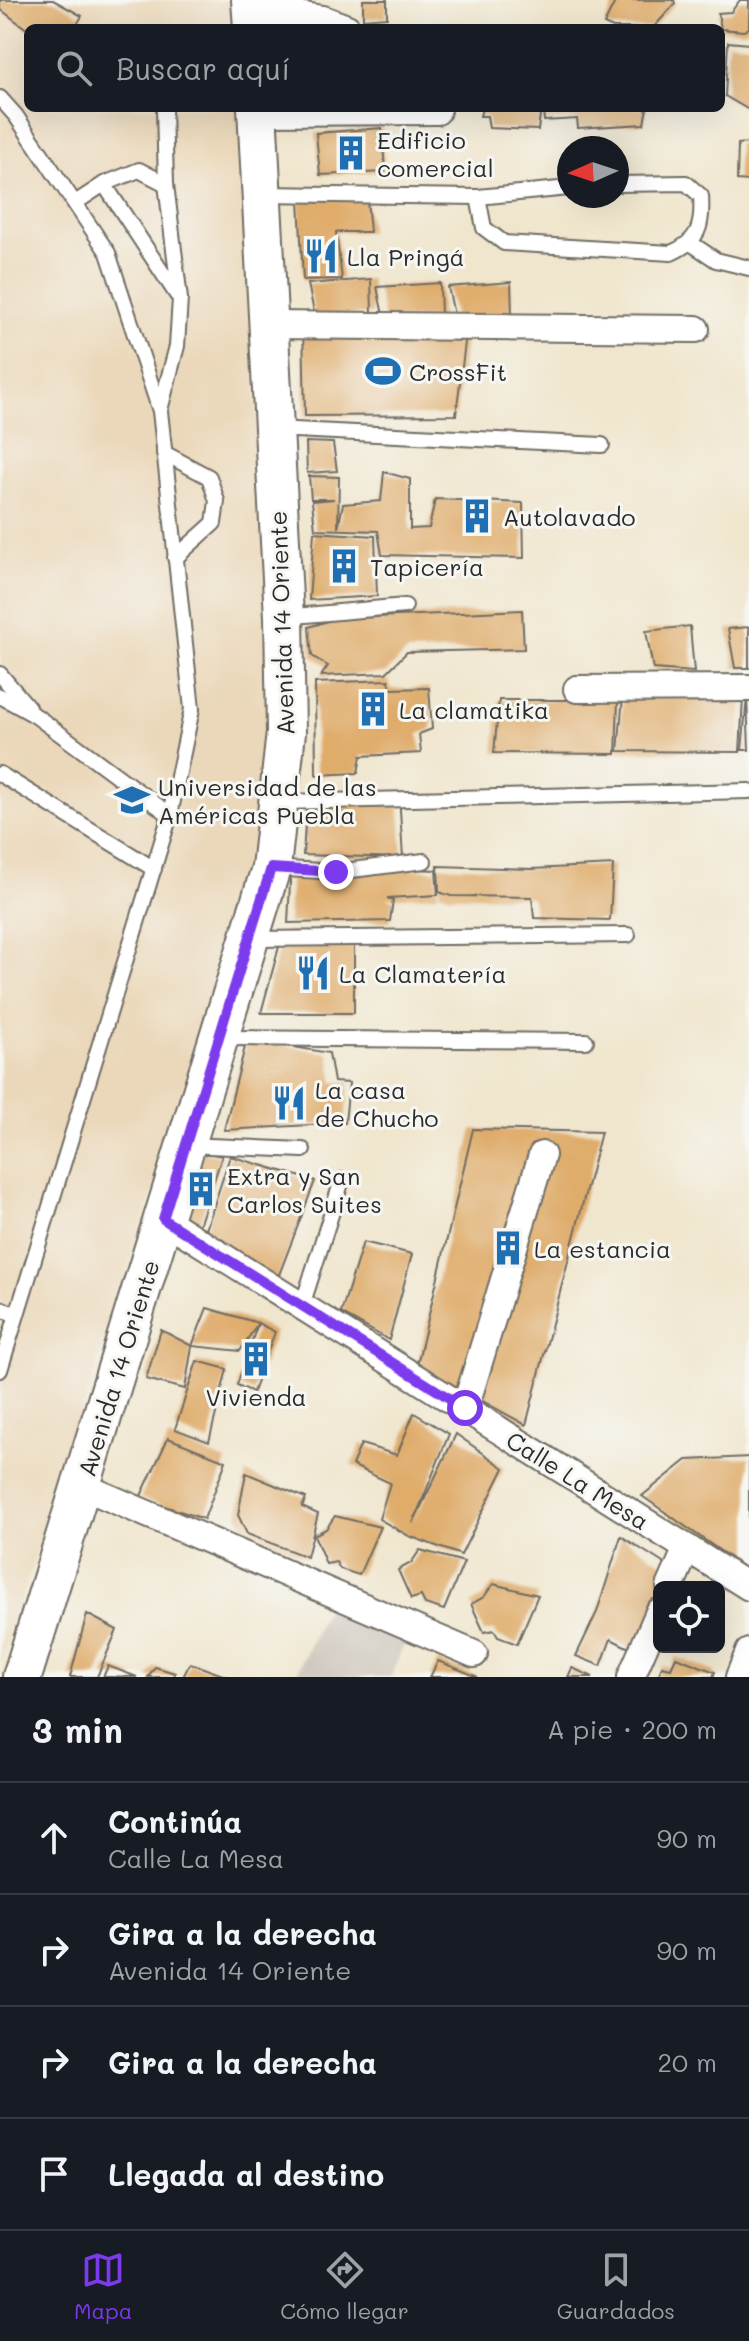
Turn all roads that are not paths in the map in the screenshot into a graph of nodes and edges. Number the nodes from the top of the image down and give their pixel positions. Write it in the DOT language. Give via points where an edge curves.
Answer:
graph roads {
  1 [pos="252,15"];
  2 [pos="336,24"];
  3 [pos="0,98"];
  4 [pos="164,112"];
  5 [pos="257,112"];
  6 [pos="104,184"];
  7 [pos="166,184"];
  8 [pos="629,184"];
  9 [pos="557,189"];
  10 [pos="261,194"];
  11 [pos="478,197"];
  12 [pos="75,203"];
  13 [pos="692,244"];
  14 [pos="749,268"];
  15 [pos="180,299"];
  16 [pos="268,325"];
  17 [pos="696,329"];
  18 [pos="160,411"];
  19 [pos="274,429"];
  20 [pos="602,445"];
  21 [pos="164,453"];
  22 [pos="175,558"];
  23 [pos="405,606"];
  24 [pos="284,617"];
  25 [pos="0,674"];
  26 [pos="749,688"];
  27 [pos="577,689"];
  28 [pos="0,696"];
  29 [pos="36,716"];
  30 [pos="0,774"];
  31 [pos="749,791"];
  32 [pos="278,802"];
  33 [pos="170,815"];
  34 [pos="424,861"];
  35 [pos="271,868"];
  36 [pos="154,869"];
  37 [pos="628,935"];
  38 [pos="249,939"];
  39 [pos="218,1038"];
  40 [pos="586,1041"];
  41 [pos="186,1145"];
  42 [pos="303,1150"];
  43 [pos="542,1155"];
  44 [pos="342,1180"];
  45 [pos="163,1219"];
  46 [pos="302,1306"];
  47 [pos="0,1308"];
  48 [pos="16,1315"];
  49 [pos="0,1370"];
  50 [pos="465,1408"];
  51 [pos="82,1486"];
  52 [pos="687,1548"];
  53 [pos="673,1581"];
  54 [pos="749,1587"];
  55 [pos="653,1626"];
  56 [pos="749,1652"];
  57 [pos="474,1654"];
  58 [pos="22,1677"];
  59 [pos="631,1677"];
  60 [pos="739,1677"];
  1 -- 2 [label="street" via="286,13"];
  3 -- 12 [label="lane"];
  4 -- 7 [label="lane"];
  5 -- 10 [label="main road, Avenida 14 Oriente"];
  6 -- 7 [label="lane" via="139,170"];
  6 -- 12 [label="lane"];
  6 -- 15 [label="lane"];
  7 -- 15 [label="lane"];
  8 -- 13 [label="lane" via="686,183 701,196 703,221"];
  9 -- 11 [label="lane"];
  10 -- 11 [label="lane"];
  10 -- 16 [label="main road, Avenida 14 Oriente"];
  11 -- 13 [label="lane" via="484,228 504,243 671,253"];
  12 -- 18 [label="lane" via="108,253"];
  13 -- 14 [label="lane" via="716,260"];
  15 -- 18 [label="lane" via="177,346"];
  16 -- 17 [label="street"];
  16 -- 19 [label="main road, Avenida 14 Oriente"];
  18 -- 21 [label="lane"];
  19 -- 20 [label="lane"];
  19 -- 24 [label="main road, Avenida 14 Oriente"];
  21 -- 22 [label="lane"];
  21 -- 22 [label="lane" via="209,477 217,501 214,523"];
  22 -- 33 [label="lane" via="192,709"];
  23 -- 24 [label="lane"];
  24 -- 32 [label="main road, Avenida 14 Oriente" via="286,732"];
  25 -- 29 [label="lane"];
  26 -- 27 [label="street"];
  28 -- 29 [label="lane"];
  29 -- 33 [label="lane"];
  30 -- 36 [label="lane"];
  31 -- 32 [label="lane"];
  32 -- 35 [label="main road, Avenida 14 Oriente"];
  33 -- 36 [label="lane"];
  34 -- 35 [label="lane" via="336,872"];
  35 -- 38 [label="main road, Avenida 14 Oriente"];
  36 -- 48 [label="lane"];
  37 -- 38 [label="lane"];
  38 -- 39 [label="main road, Avenida 14 Oriente"];
  39 -- 40 [label="lane"];
  39 -- 41 [label="main road, Avenida 14 Oriente"];
  41 -- 42 [label="lane"];
  41 -- 45 [label="main road, Avenida 14 Oriente"];
  43 -- 50 [label="street"];
  44 -- 46 [label="lane"];
  45 -- 46 [label="street, Calle La Mesa"];
  45 -- 51 [label="main road, Avenida 14 Oriente"];
  46 -- 50 [label="street, Calle La Mesa"];
  47 -- 48 [label="lane"];
  48 -- 49 [label="lane"];
  50 -- 52 [label="street, Calle La Mesa"];
  51 -- 57 [label="street"];
  51 -- 58 [label="main road, Avenida 14 Oriente"];
  52 -- 53 [label="street"];
  52 -- 54 [label="street, Calle La Mesa"];
  55 -- 59 [label="street"];
  56 -- 60 [label="street"];
}
